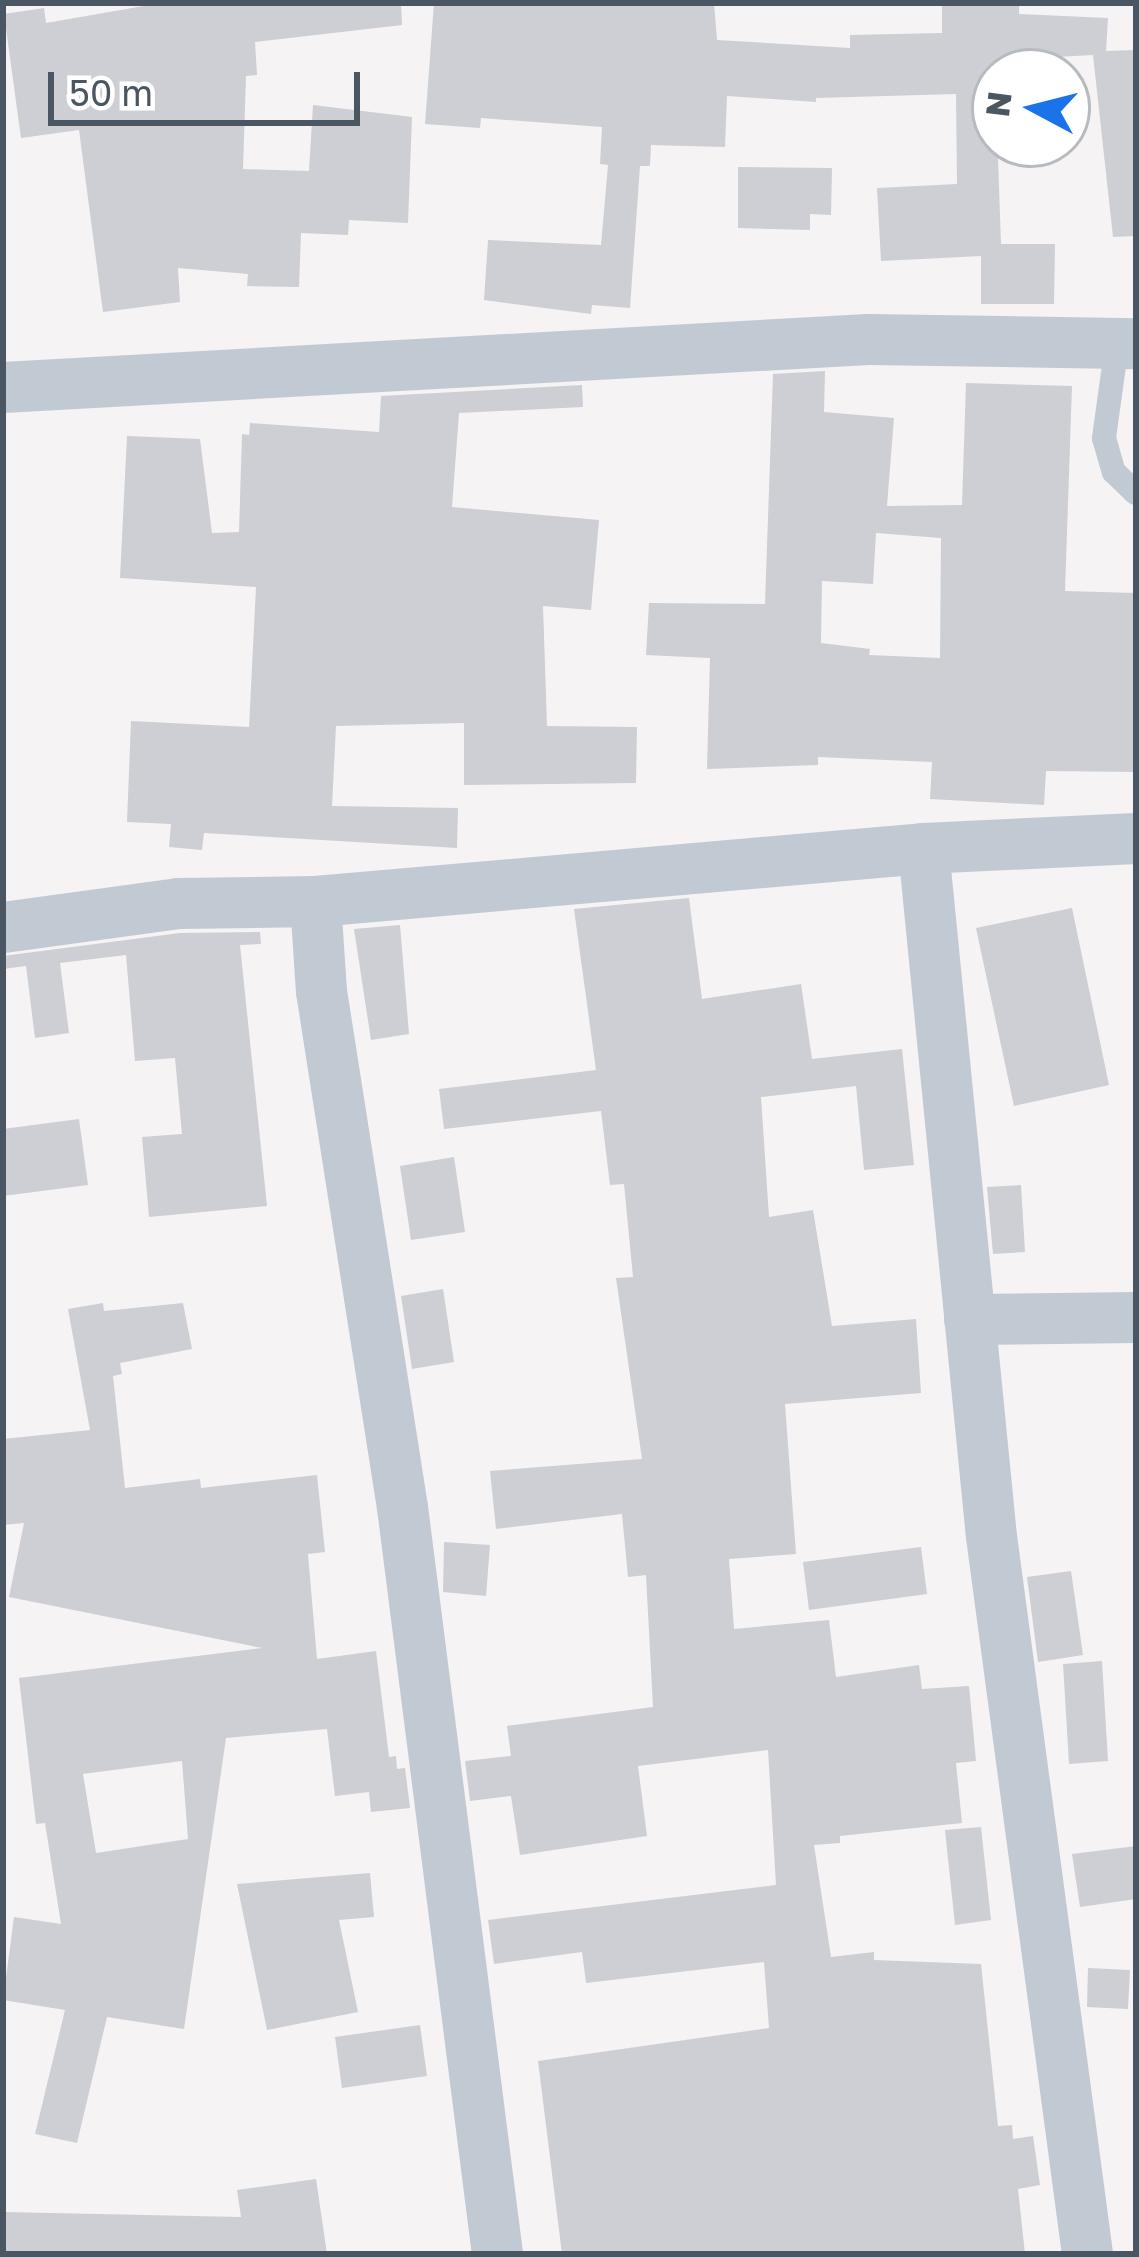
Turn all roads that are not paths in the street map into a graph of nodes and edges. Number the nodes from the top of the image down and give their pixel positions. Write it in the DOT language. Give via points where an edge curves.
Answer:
graph roads {
  1 [pos="1126,344"];
  2 [pos="3,387"];
  3 [pos="1136,493"];
  4 [pos="1136,838"];
  5 [pos="923,848"];
  6 [pos="315,902"];
  7 [pos="3,927"];
  8 [pos="1136,1317"];
  9 [pos="969,1319"];
  10 [pos="496,2254"];
  11 [pos="1087,2254"];
  1 -- 2 [label="street" via="868,339"];
  1 -- 3 [label="lane" via="1104,438 1114,472"];
  4 -- 5 [label="street"];
  5 -- 6 [label="street"];
  5 -- 9 [label="street"];
  6 -- 7 [label="street" via="178,903"];
  6 -- 10 [label="street"];
  8 -- 9 [label="street"];
  9 -- 11 [label="street"];
}
